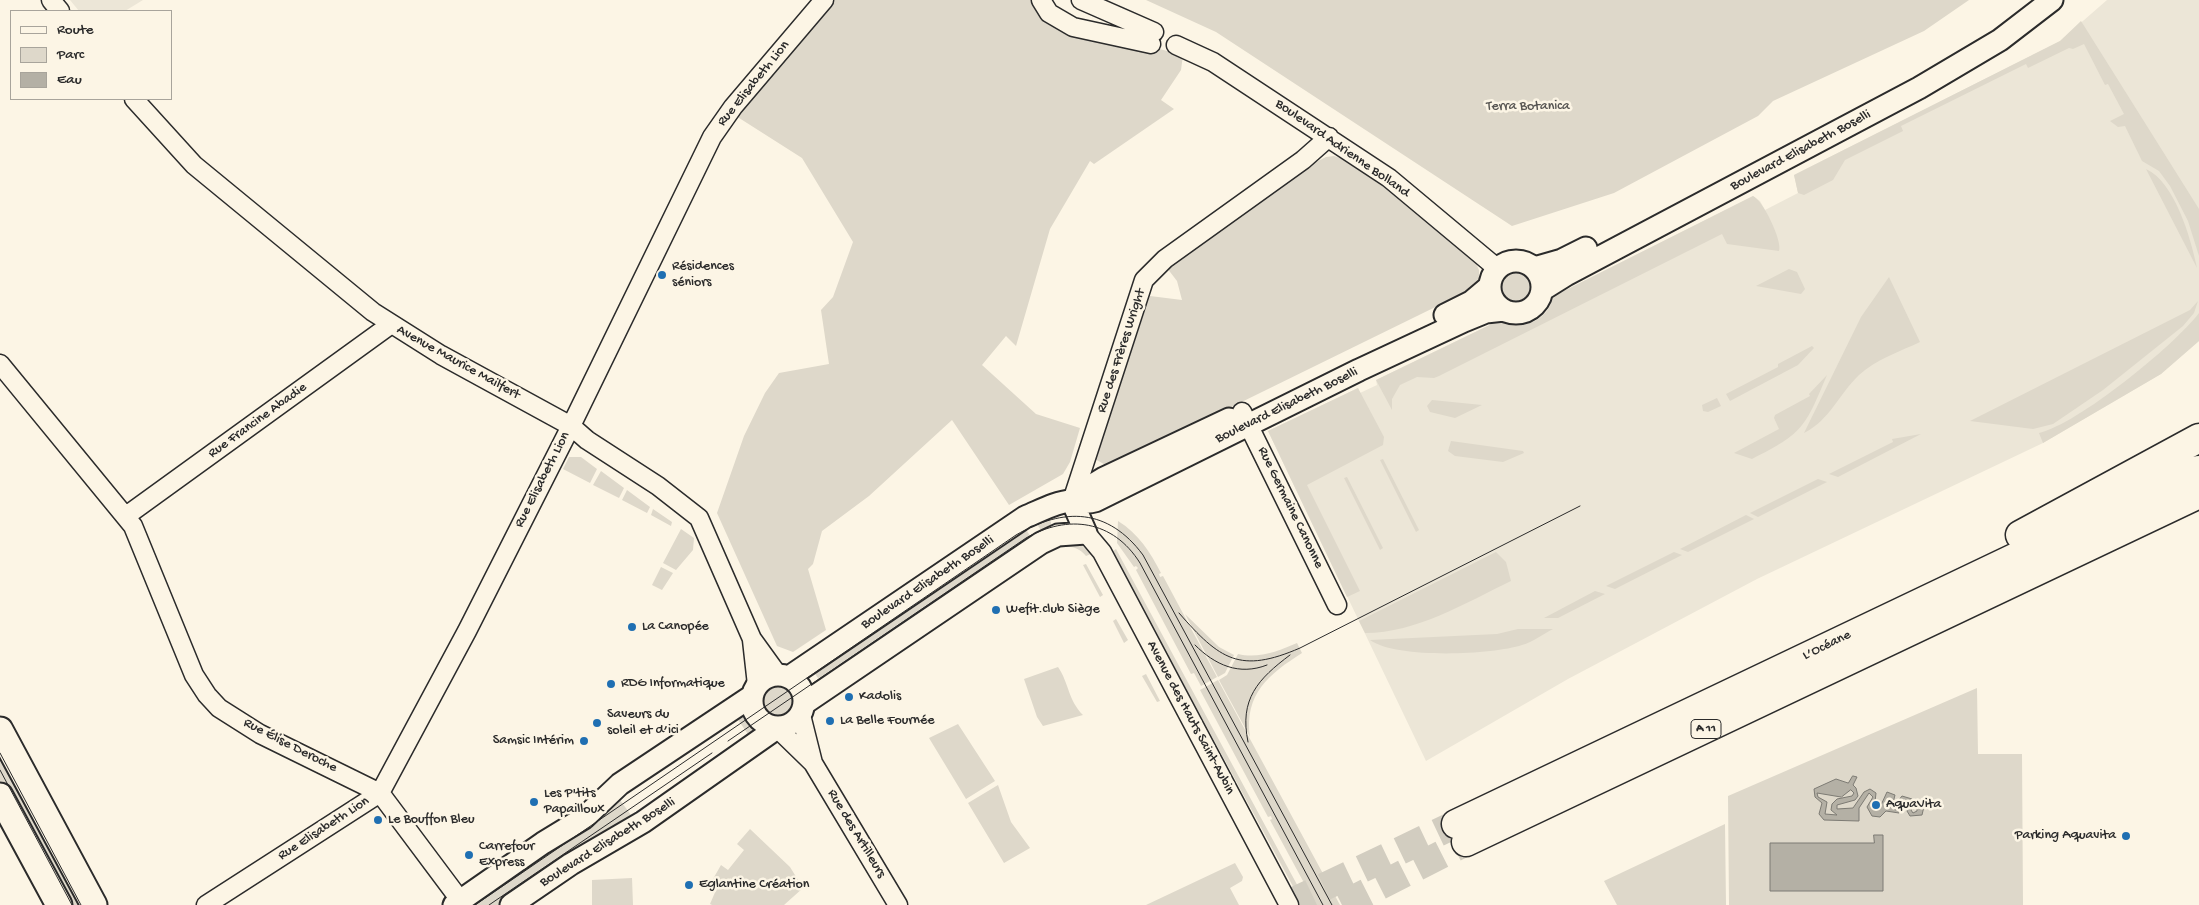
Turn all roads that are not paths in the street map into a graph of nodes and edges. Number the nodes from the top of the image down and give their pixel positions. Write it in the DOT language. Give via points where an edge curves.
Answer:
graph roads {
  1 [pos="51,0"];
  2 [pos="824,0"];
  3 [pos="1041,0"];
  4 [pos="1081,0"];
  5 [pos="2031,0"];
  6 [pos="2052,0"];
  7 [pos="59,10"];
  8 [pos="1176,45"];
  9 [pos="135,100"];
  10 [pos="1329,137"];
  11 [pos="1534,268"];
  12 [pos="1494,278"];
  13 [pos="1542,290"];
  14 [pos="1504,310"];
  15 [pos="390,325"];
  16 [pos="0,364"];
  17 [pos="1246,418"];
  18 [pos="571,426"];
  19 [pos="2199,438"];
  20 [pos="2199,470"];
  21 [pos="2199,494"];
  22 [pos="1072,501"];
  23 [pos="2199,509"];
  24 [pos="126,516"];
  25 [pos="2146,519"];
  26 [pos="1086,533"];
  27 [pos="1337,605"];
  28 [pos="1856,632"];
  29 [pos="752,639"];
  30 [pos="783,676"];
  31 [pos="754,690"];
  32 [pos="803,709"];
  33 [pos="777,728"];
  34 [pos="0,730"];
  35 [pos="813,763"];
  36 [pos="380,793"];
  37 [pos="0,796"];
  38 [pos="457,903"];
  39 [pos="59,905"];
  40 [pos="94,905"];
  41 [pos="206,905"];
  42 [pos="511,905"];
  43 [pos="898,905"];
  44 [pos="1289,905"];
  1 -- 7 [label="street"];
  2 -- 18 [label="street, Rue Elisabeth Lion" via="733,107 712,137"];
  3 -- 4 [label="street" via="1049,13 1073,27 1153,38"];
  5 -- 11 [label="street" via="1963,49 1562,260"];
  6 -- 13 [label="street, Boulevard Elisabeth Boselli" via="2000,40 1919,88"];
  8 -- 10 [label="street, Boulevard Adrienne Bolland" via="1213,62"];
  9 -- 15 [label="street, Avenue Maurice Mailfert" via="194,165"];
  10 -- 12 [label="street, Boulevard Adrienne Bolland" via="1388,178"];
  10 -- 22 [label="street, Rue des Frères Wright" via="1303,160 1165,259 1144,280"];
  11 -- 12 [label="street" via="1525,262 1515,261 1506,264"];
  11 -- 13 [label="street" via="1540,277"];
  12 -- 14 [label="street" via="1494,300"];
  12 -- 17 [label="street, Boulevard Elisabeth Boselli" via="1471,302"];
  13 -- 14 [label="street" via="1538,302 1528,310 1516,313"];
  14 -- 17 [label="street, Boulevard Elisabeth Boselli" via="1486,312 1464,321"];
  15 -- 18 [label="street, Avenue Maurice Mailfert"];
  15 -- 24 [label="street, Rue Francine Abadie"];
  16 -- 24 [label="street, Rue Élise Deroche"];
  17 -- 22 [label="street, Boulevard Elisabeth Boselli" via="1095,502"];
  17 -- 27 [label="street, Rue Germaine Canonne"];
  18 -- 29 [label="street, Avenue Maurice Mailfert" via="699,518"];
  18 -- 36 [label="street, Rue Elisabeth Lion"];
  19 -- 28 [label="highway" via="1876,610"];
  20 -- 28 [label="highway, L’Océane / A 11"];
  21 -- 25 [label="highway, L’Océane / A 11"];
  22 -- 26 [label="street"];
  22 -- 30 [label="street, Boulevard Elisabeth Boselli" via="1025,517"];
  23 -- 25 [label="highway" via="2184,515"];
  24 -- 36 [label="street, Rue Élise Deroche" via="133,526 194,675 207,695 219,708 260,734"];
  25 -- 28 [label="highway, L’Océane / A 11" via="1461,833"];
  26 -- 32 [label="street" via="1058,535 1041,543"];
  26 -- 44 [label="street, Avenue des Hauts Saint-Aubin" via="1102,552"];
  29 -- 30 [label="street, Avenue Maurice Mailfert"];
  29 -- 31 [label="street, Avenue Maurice Mailfert"];
  30 -- 31 [label="street" via="766,678"];
  30 -- 32 [label="street" via="802,690"];
  31 -- 33 [label="street" via="752,708 759,720"];
  31 -- 38 [label="street" via="620,784 584,818"];
  32 -- 33 [label="street" via="792,724"];
  32 -- 35 [label="street, Rue des Artilleurs"];
  33 -- 35 [label="street, Rue des Artilleurs"];
  33 -- 42 [label="street, Boulevard Elisabeth Boselli" via="643,822 571,864"];
  34 -- 40 [label="main road"];
  35 -- 43 [label="street, Rue des Artilleurs"];
  36 -- 38 [label="street, Rue Élise Deroche"];
  36 -- 41 [label="street, Rue Elisabeth Lion"];
  37 -- 39 [label="main road"];
}
